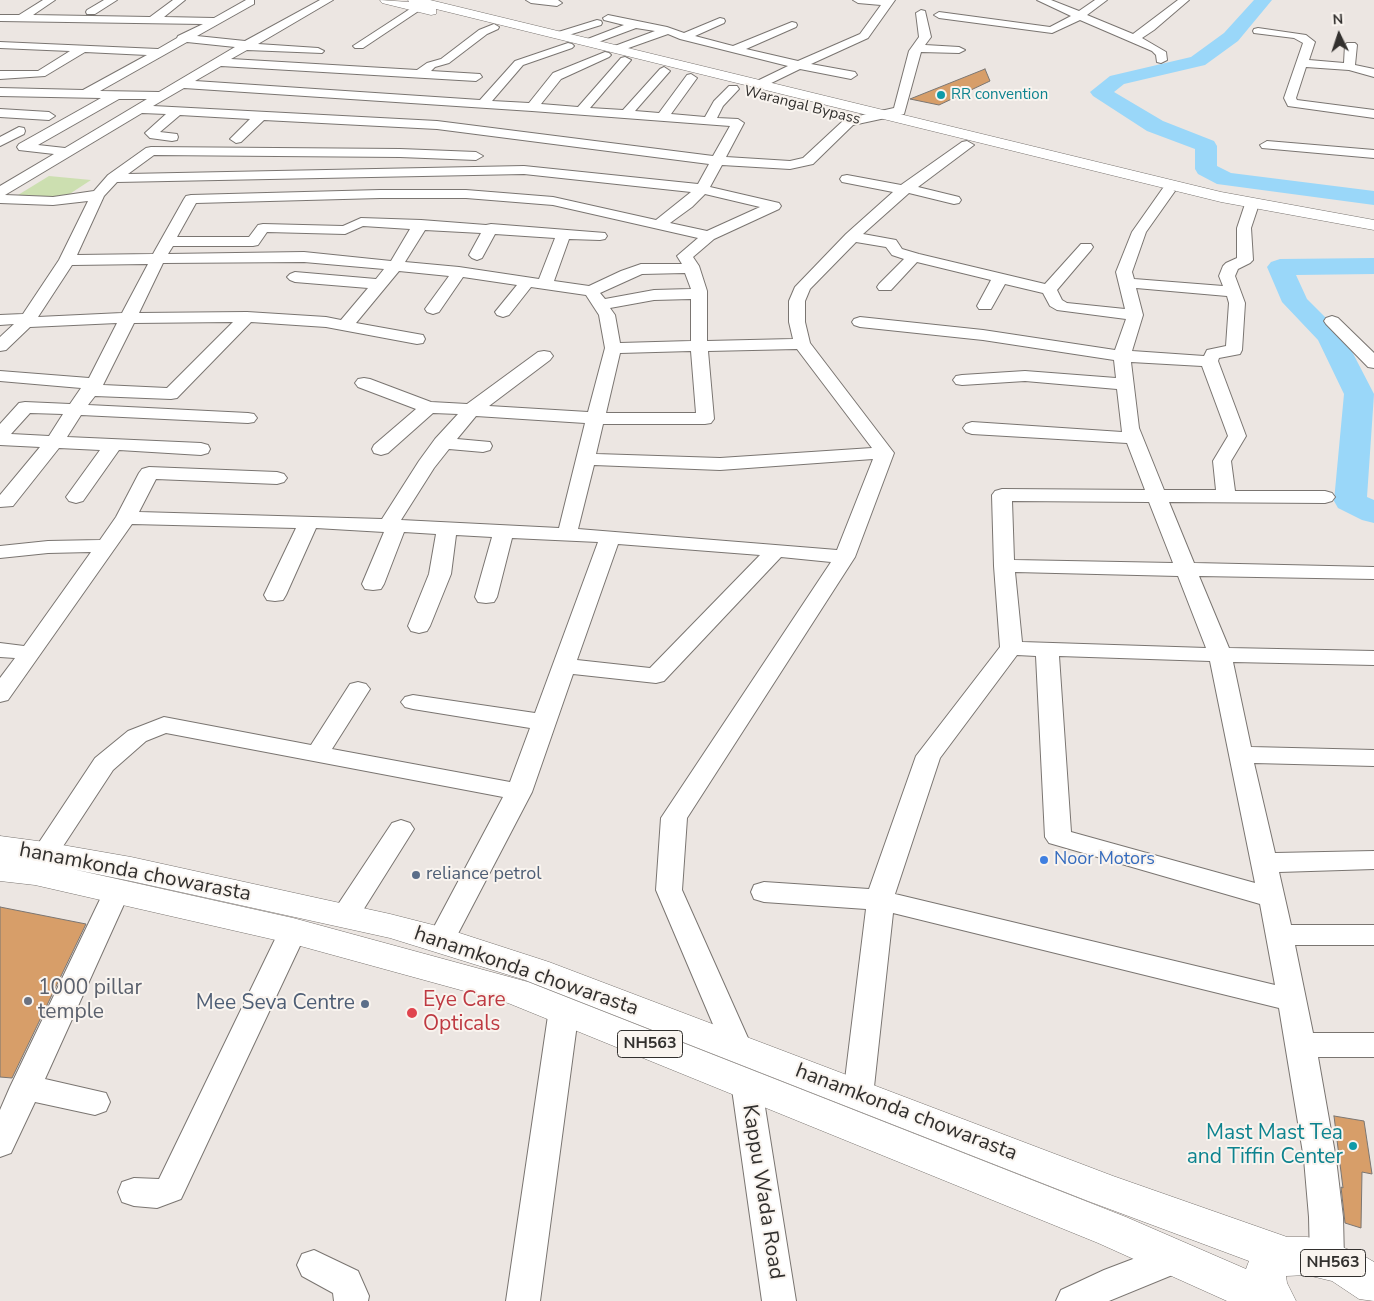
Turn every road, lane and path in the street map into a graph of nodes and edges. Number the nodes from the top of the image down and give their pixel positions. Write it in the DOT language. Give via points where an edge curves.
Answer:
graph roads {
  1 [pos="50,0"];
  2 [pos="112,0"];
  3 [pos="180,0"];
  4 [pos="328,0"];
  5 [pos="386,0"];
  6 [pos="531,0"];
  7 [pos="858,0"];
  8 [pos="1042,0"];
  9 [pos="1102,0"];
  10 [pos="1184,0"];
  11 [pos="233,1"];
  12 [pos="252,1"];
  13 [pos="557,3"];
  14 [pos="415,4"];
  15 [pos="889,6"];
  16 [pos="952,6"];
  17 [pos="92,12"];
  18 [pos="939,15"];
  19 [pos="1079,16"];
  20 [pos="0,18"];
  21 [pos="21,18"];
  22 [pos="608,18"];
  23 [pos="154,19"];
  24 [pos="214,21"];
  25 [pos="720,21"];
  26 [pos="597,23"];
  27 [pos="635,25"];
  28 [pos="494,26"];
  29 [pos="792,26"];
  30 [pos="667,30"];
  31 [pos="1258,31"];
  32 [pos="684,36"];
  33 [pos="182,38"];
  34 [pos="1134,38"];
  35 [pos="563,40"];
  36 [pos="589,42"];
  37 [pos="328,43"];
  38 [pos="0,45"];
  39 [pos="246,45"];
  40 [pos="1351,45"];
  41 [pos="359,46"];
  42 [pos="917,48"];
  43 [pos="82,49"];
  44 [pos="735,49"];
  45 [pos="318,50"];
  46 [pos="959,50"];
  47 [pos="160,52"];
  48 [pos="615,55"];
  49 [pos="366,60"];
  50 [pos="1161,60"];
  51 [pos="219,62"];
  52 [pos="1302,63"];
  53 [pos="799,65"];
  54 [pos="298,66"];
  55 [pos="1349,67"];
  56 [pos="354,70"];
  57 [pos="664,71"];
  58 [pos="1374,73"];
  59 [pos="420,74"];
  60 [pos="0,75"];
  61 [pos="851,75"];
  62 [pos="476,76"];
  63 [pos="691,78"];
  64 [pos="182,84"];
  65 [pos="761,84"];
  66 [pos="733,89"];
  67 [pos="0,92"];
  68 [pos="87,93"];
  69 [pos="117,94"];
  70 [pos="162,96"];
  71 [pos="1374,103"];
  72 [pos="482,105"];
  73 [pos="532,107"];
  74 [pos="141,109"];
  75 [pos="177,111"];
  76 [pos="583,111"];
  77 [pos="0,113"];
  78 [pos="626,114"];
  79 [pos="1374,114"];
  80 [pos="49,116"];
  81 [pos="261,116"];
  82 [pos="642,116"];
  83 [pos="886,116"];
  84 [pos="663,117"];
  85 [pos="709,121"];
  86 [pos="850,122"];
  87 [pos="0,127"];
  88 [pos="172,137"];
  89 [pos="236,139"];
  90 [pos="565,141"];
  91 [pos="0,142"];
  92 [pos="967,145"];
  93 [pos="1267,145"];
  94 [pos="610,147"];
  95 [pos="68,152"];
  96 [pos="1374,154"];
  97 [pos="538,159"];
  98 [pos="718,160"];
  99 [pos="1080,167"];
  100 [pos="8,172"];
  101 [pos="31,173"];
  102 [pos="1104,173"];
  103 [pos="113,178"];
  104 [pos="848,179"];
  105 [pos="637,182"];
  106 [pos="702,189"];
  107 [pos="906,189"];
  108 [pos="1168,191"];
  109 [pos="0,192"];
  110 [pos="98,195"];
  111 [pos="283,196"];
  112 [pos="1221,198"];
  113 [pos="0,199"];
  114 [pos="954,200"];
  115 [pos="1252,204"];
  116 [pos="620,205"];
  117 [pos="420,224"];
  118 [pos="659,224"];
  119 [pos="1373,225"];
  120 [pos="263,228"];
  121 [pos="491,228"];
  122 [pos="564,233"];
  123 [pos="600,236"];
  124 [pos="709,236"];
  125 [pos="851,237"];
  126 [pos="167,241"];
  127 [pos="1086,247"];
  128 [pos="476,254"];
  129 [pos="914,257"];
  130 [pos="68,260"];
  131 [pos="156,260"];
  132 [pos="395,266"];
  133 [pos="691,268"];
  134 [pos="459,272"];
  135 [pos="295,277"];
  136 [pos="1000,278"];
  137 [pos="528,281"];
  138 [pos="1127,283"];
  139 [pos="380,284"];
  140 [pos="545,284"];
  141 [pos="885,287"];
  142 [pos="1050,290"];
  143 [pos="591,291"];
  144 [pos="1233,292"];
  145 [pos="699,294"];
  146 [pos="600,305"];
  147 [pos="985,306"];
  148 [pos="433,308"];
  149 [pos="503,312"];
  150 [pos="1135,315"];
  151 [pos="247,317"];
  152 [pos="128,318"];
  153 [pos="0,320"];
  154 [pos="27,321"];
  155 [pos="1332,321"];
  156 [pos="860,322"];
  157 [pos="345,325"];
  158 [pos="417,340"];
  159 [pos="2,343"];
  160 [pos="802,344"];
  161 [pos="699,346"];
  162 [pos="613,348"];
  163 [pos="544,356"];
  164 [pos="1122,356"];
  165 [pos="1209,362"];
  166 [pos="1374,362"];
  167 [pos="0,376"];
  168 [pos="962,380"];
  169 [pos="53,381"];
  170 [pos="364,383"];
  171 [pos="1125,384"];
  172 [pos="92,387"];
  173 [pos="25,407"];
  174 [pos="429,407"];
  175 [pos="75,410"];
  176 [pos="471,410"];
  177 [pos="248,418"];
  178 [pos="596,418"];
  179 [pos="972,428"];
  180 [pos="0,435"];
  181 [pos="1134,438"];
  182 [pos="0,439"];
  183 [pos="54,442"];
  184 [pos="442,443"];
  185 [pos="113,445"];
  186 [pos="483,446"];
  187 [pos="381,449"];
  188 [pos="202,450"];
  189 [pos="885,453"];
  190 [pos="586,459"];
  191 [pos="278,478"];
  192 [pos="1157,495"];
  193 [pos="1226,496"];
  194 [pos="76,497"];
  195 [pos="1325,497"];
  196 [pos="0,502"];
  197 [pos="126,518"];
  198 [pos="309,522"];
  199 [pos="392,525"];
  200 [pos="447,528"];
  201 [pos="504,530"];
  202 [pos="567,534"];
  203 [pos="610,537"];
  204 [pos="106,546"];
  205 [pos="776,550"];
  206 [pos="0,552"];
  207 [pos="845,557"];
  208 [pos="1004,566"];
  209 [pos="1187,569"];
  210 [pos="1374,573"];
  211 [pos="373,584"];
  212 [pos="275,595"];
  213 [pos="486,596"];
  214 [pos="419,626"];
  215 [pos="1011,648"];
  216 [pos="1046,649"];
  217 [pos="0,650"];
  218 [pos="30,653"];
  219 [pos="1220,655"];
  220 [pos="1374,658"];
  221 [pos="564,666"];
  222 [pos="358,689"];
  223 [pos="0,695"];
  224 [pos="413,702"];
  225 [pos="543,722"];
  226 [pos="317,754"];
  227 [pos="1240,755"];
  228 [pos="1374,758"];
  229 [pos="519,792"];
  230 [pos="401,829"];
  231 [pos="0,847"];
  232 [pos="46,853"];
  233 [pos="1374,860"];
  234 [pos="1264,863"];
  235 [pos="0,869"];
  236 [pos="118,891"];
  237 [pos="764,892"];
  238 [pos="1272,898"];
  239 [pos="881,900"];
  240 [pos="344,916"];
  241 [pos="293,931"];
  242 [pos="1280,935"];
  243 [pos="1374,935"];
  244 [pos="441,940"];
  245 [pos="1292,1000"];
  246 [pos="564,1009"];
  247 [pos="1300,1045"];
  248 [pos="1374,1045"];
  249 [pos="742,1065"];
  250 [pos="25,1088"];
  251 [pos="858,1096"];
  252 [pos="95,1102"];
  253 [pos="0,1144"];
  254 [pos="134,1192"];
  255 [pos="1287,1256"];
  256 [pos="1175,1258"];
  257 [pos="1328,1261"];
  258 [pos="1374,1261"];
  259 [pos="314,1265"];
  260 [pos="1374,1285"];
  261 [pos="351,1301"];
  262 [pos="523,1301"];
  263 [pos="779,1301"];
  264 [pos="1073,1301"];
  265 [pos="1274,1301"];
  1 -- 21 [label="street"];
  2 -- 17 [label="street"];
  3 -- 23 [label="street"];
  4 -- 39 [label="street"];
  5 -- 14 [label="main road, Warangal Bypass"];
  6 -- 13 [label="street"];
  7 -- 15 [label="street"];
  8 -- 19 [label="street"];
  9 -- 19 [label="street"];
  10 -- 34 [label="street"];
  11 -- 12 [label="street"];
  12 -- 24 [label="street"];
  14 -- 28 [label="main road, Warangal Bypass"];
  14 -- 35 [label="main road"];
  14 -- 41 [label="street"];
  15 -- 53 [label="street" via="864,36"];
  16 -- 18 [label="street"];
  18 -- 19 [label="street" via="1047,30 1057,29"];
  18 -- 42 [label="street" via="916,13 925,37"];
  19 -- 34 [label="street"];
  20 -- 21 [label="street"];
  21 -- 23 [label="street"];
  22 -- 27 [label="street"];
  23 -- 24 [label="street"];
  24 -- 33 [label="street"];
  25 -- 32 [label="street"];
  26 -- 35 [label="street"];
  27 -- 30 [label="street"];
  27 -- 36 [label="street"];
  28 -- 35 [label="main road, Warangal Bypass"];
  28 -- 59 [label="street" via="445,61 431,65"];
  29 -- 44 [label="street"];
  30 -- 32 [label="street"];
  30 -- 48 [label="street"];
  31 -- 52 [label="street" via="1306,39 1309,42"];
  32 -- 44 [label="street"];
  33 -- 39 [label="street"];
  33 -- 47 [label="street"];
  34 -- 50 [label="street" via="1156,49 1162,54"];
  35 -- 36 [label="main road"];
  35 -- 48 [label="main road, Warangal Bypass"];
  35 -- 72 [label="street" via="520,63"];
  36 -- 48 [label="main road"];
  37 -- 45 [label="street"];
  38 -- 43 [label="street"];
  39 -- 45 [label="street"];
  39 -- 51 [label="street"];
  40 -- 55 [label="street"];
  42 -- 46 [label="street"];
  42 -- 83 [label="street" via="900,111"];
  43 -- 47 [label="street"];
  43 -- 60 [label="street" via="41,74"];
  44 -- 53 [label="street"];
  45 -- 54 [label="street"];
  47 -- 68 [label="street"];
  48 -- 57 [label="main road, Warangal Bypass"];
  48 -- 65 [label="main road"];
  48 -- 73 [label="street" via="557,76"];
  48 -- 76 [label="street"];
  49 -- 56 [label="street"];
  51 -- 54 [label="street"];
  51 -- 64 [label="street"];
  52 -- 55 [label="street"];
  52 -- 79 [label="street" via="1290,98 1292,103"];
  53 -- 61 [label="street"];
  53 -- 65 [label="street"];
  54 -- 56 [label="street"];
  55 -- 58 [label="street"];
  56 -- 59 [label="street"];
  57 -- 63 [label="main road, Warangal Bypass"];
  57 -- 78 [label="street"];
  59 -- 62 [label="street"];
  63 -- 66 [label="main road, Warangal Bypass"];
  63 -- 84 [label="street"];
  64 -- 70 [label="street"];
  64 -- 72 [label="street"];
  65 -- 83 [label="main road"];
  66 -- 85 [label="street" via="718,104"];
  66 -- 86 [label="main road, Warangal Bypass"];
  67 -- 68 [label="street"];
  68 -- 69 [label="street"];
  69 -- 70 [label="street"];
  69 -- 95 [label="street" via="24,147"];
  70 -- 74 [label="street"];
  71 -- 79 [label="street"];
  72 -- 73 [label="street"];
  73 -- 76 [label="street"];
  74 -- 75 [label="street"];
  74 -- 95 [label="street"];
  75 -- 81 [label="street"];
  75 -- 88 [label="street" via="150,132"];
  76 -- 78 [label="street"];
  76 -- 90 [label="street"];
  77 -- 80 [label="street"];
  78 -- 82 [label="street"];
  81 -- 89 [label="street"];
  81 -- 90 [label="street" via="437,124"];
  82 -- 84 [label="street"];
  82 -- 94 [label="street"];
  83 -- 86 [label="street"];
  83 -- 99 [label="main road"];
  84 -- 85 [label="street"];
  85 -- 98 [label="street" via="738,123"];
  86 -- 92 [label="main road, Warangal Bypass"];
  86 -- 98 [label="street" via="808,161 790,165"];
  87 -- 91 [label="street" via="18,131"];
  90 -- 94 [label="street"];
  92 -- 99 [label="main road, Warangal Bypass"];
  92 -- 107 [label="street"];
  93 -- 96 [label="street"];
  94 -- 98 [label="street"];
  95 -- 101 [label="street"];
  97 -- 103 [label="street" via="400,153 151,151"];
  98 -- 106 [label="street"];
  99 -- 102 [label="main road, Warangal Bypass"];
  100 -- 101 [label="street"];
  101 -- 109 [label="street"];
  102 -- 108 [label="main road, Warangal Bypass"];
  102 -- 112 [label="main road"];
  103 -- 105 [label="street" via="524,170"];
  103 -- 110 [label="street"];
  104 -- 107 [label="street"];
  105 -- 106 [label="street"];
  105 -- 116 [label="street"];
  106 -- 118 [label="street" via="688,204"];
  106 -- 124 [label="street" via="774,206"];
  107 -- 114 [label="street"];
  107 -- 125 [label="street"];
  108 -- 112 [label="main road, Warangal Bypass"];
  108 -- 138 [label="street" via="1139,232 1124,272"];
  110 -- 113 [label="street" via="53,201"];
  110 -- 130 [label="street"];
  111 -- 116 [label="street" via="466,194"];
  111 -- 120 [label="street"];
  111 -- 126 [label="street" via="191,199"];
  112 -- 115 [label="main road"];
  115 -- 119 [label="main road"];
  115 -- 144 [label="street" via="1244,228 1245,260 1231,266 1227,276"];
  116 -- 118 [label="street"];
  117 -- 120 [label="street" via="361,222 345,230"];
  117 -- 121 [label="street"];
  117 -- 132 [label="street"];
  118 -- 124 [label="street"];
  120 -- 126 [label="street" via="254,242"];
  121 -- 122 [label="street"];
  121 -- 128 [label="street"];
  122 -- 123 [label="street"];
  122 -- 140 [label="street"];
  124 -- 133 [label="street" via="685,256"];
  125 -- 129 [label="street" via="891,244 897,252"];
  125 -- 160 [label="street" via="803,287 797,301"];
  126 -- 131 [label="street"];
  127 -- 142 [label="street"];
  129 -- 136 [label="street"];
  129 -- 141 [label="street"];
  130 -- 131 [label="street"];
  130 -- 154 [label="street"];
  131 -- 132 [label="street" via="304,257"];
  131 -- 152 [label="street"];
  132 -- 134 [label="street"];
  132 -- 139 [label="street"];
  133 -- 143 [label="street" via="641,269"];
  133 -- 145 [label="street"];
  134 -- 137 [label="street"];
  134 -- 148 [label="street"];
  135 -- 139 [label="street"];
  136 -- 142 [label="street"];
  136 -- 147 [label="street"];
  137 -- 140 [label="street"];
  137 -- 149 [label="street"];
  138 -- 144 [label="street"];
  138 -- 150 [label="street"];
  139 -- 157 [label="street"];
  140 -- 143 [label="street"];
  142 -- 150 [label="street" via="1056,302 1063,307"];
  143 -- 146 [label="street"];
  144 -- 165 [label="street" via="1237,303 1234,350 1213,354"];
  145 -- 146 [label="street" via="654,296"];
  145 -- 161 [label="street"];
  146 -- 162 [label="street" via="607,314"];
  150 -- 164 [label="street"];
  151 -- 152 [label="street"];
  151 -- 157 [label="street"];
  151 -- 172 [label="street" via="171,394"];
  152 -- 154 [label="street"];
  152 -- 172 [label="street"];
  153 -- 154 [label="street"];
  154 -- 159 [label="street"];
  155 -- 166 [label="street"];
  156 -- 164 [label="street" via="983,335"];
  157 -- 158 [label="street"];
  160 -- 161 [label="street"];
  160 -- 189 [label="street"];
  161 -- 162 [label="street"];
  161 -- 178 [label="street" via="705,419"];
  162 -- 178 [label="street"];
  163 -- 176 [label="street"];
  164 -- 165 [label="street"];
  164 -- 171 [label="street"];
  165 -- 193 [label="street" via="1236,436 1222,461"];
  167 -- 169 [label="street"];
  168 -- 171 [label="street" via="1025,376"];
  169 -- 172 [label="street"];
  169 -- 173 [label="street"];
  170 -- 174 [label="street"];
  171 -- 181 [label="street"];
  172 -- 175 [label="street"];
  173 -- 175 [label="street"];
  173 -- 180 [label="street"];
  174 -- 176 [label="street"];
  174 -- 187 [label="street"];
  175 -- 177 [label="street"];
  175 -- 183 [label="street"];
  176 -- 178 [label="street"];
  176 -- 184 [label="street"];
  178 -- 190 [label="street"];
  179 -- 181 [label="street"];
  181 -- 192 [label="street"];
  182 -- 183 [label="street"];
  183 -- 185 [label="street"];
  183 -- 196 [label="street" via="6,502"];
  184 -- 186 [label="street"];
  184 -- 199 [label="street"];
  185 -- 188 [label="street"];
  185 -- 194 [label="street"];
  189 -- 190 [label="street" via="720,464"];
  189 -- 207 [label="street, Kappu Wada Road"];
  190 -- 202 [label="street"];
  191 -- 197 [label="street" via="149,473"];
  192 -- 193 [label="street"];
  192 -- 208 [label="street" via="1002,495"];
  192 -- 209 [label="street"];
  193 -- 195 [label="street"];
  197 -- 198 [label="street"];
  197 -- 204 [label="street"];
  198 -- 199 [label="street"];
  198 -- 212 [label="street"];
  199 -- 200 [label="street"];
  199 -- 211 [label="street"];
  200 -- 201 [label="street"];
  200 -- 214 [label="street" via="440,574"];
  201 -- 202 [label="street"];
  201 -- 213 [label="street"];
  202 -- 203 [label="street"];
  203 -- 205 [label="street"];
  203 -- 221 [label="street"];
  204 -- 206 [label="street" via="48,546"];
  204 -- 218 [label="street"];
  205 -- 207 [label="street"];
  205 -- 221 [label="street" via="656,676"];
  207 -- 249 [label="street, Kappu Wada Road" via="674,818 669,890"];
  208 -- 209 [label="street"];
  208 -- 215 [label="street"];
  209 -- 210 [label="street"];
  209 -- 219 [label="street"];
  215 -- 216 [label="street"];
  215 -- 239 [label="street" via="928,756"];
  216 -- 219 [label="street"];
  216 -- 238 [label="street" via="1058,837"];
  217 -- 218 [label="street"];
  218 -- 223 [label="street"];
  219 -- 220 [label="street"];
  219 -- 227 [label="street"];
  221 -- 225 [label="street"];
  222 -- 226 [label="street"];
  224 -- 225 [label="street"];
  225 -- 229 [label="street"];
  226 -- 229 [label="street"];
  226 -- 232 [label="street" via="164,725 137,736 104,764"];
  227 -- 228 [label="street"];
  227 -- 234 [label="street"];
  229 -- 244 [label="street"];
  230 -- 240 [label="street"];
  231 -- 232 [label="main road, hanamkonda chowarasta / NH563"];
  232 -- 240 [label="main road, hanamkonda chowarasta / NH563"];
  233 -- 234 [label="street"];
  234 -- 238 [label="street"];
  235 -- 236 [label="main road, NH563"];
  236 -- 241 [label="main road, NH563"];
  236 -- 250 [label="street"];
  237 -- 239 [label="street"];
  238 -- 242 [label="street"];
  239 -- 245 [label="street"];
  239 -- 251 [label="street"];
  240 -- 244 [label="main road, hanamkonda chowarasta / NH563"];
  241 -- 246 [label="main road, NH563" via="449,972"];
  241 -- 254 [label="street" via="170,1190 157,1194"];
  242 -- 243 [label="street"];
  242 -- 245 [label="street"];
  244 -- 249 [label="main road, hanamkonda chowarasta / NH563" via="537,972"];
  245 -- 247 [label="street"];
  246 -- 249 [label="main road, NH563"];
  246 -- 262 [label="street"];
  247 -- 248 [label="street"];
  247 -- 257 [label="street" via="1320,1159"];
  249 -- 251 [label="main road, hanamkonda chowarasta / NH563"];
  249 -- 256 [label="main road, NH563"];
  249 -- 263 [label="street, Kappu Wada Road"];
  250 -- 252 [label="street"];
  250 -- 253 [label="street"];
  251 -- 255 [label="main road, hanamkonda chowarasta / NH563"];
  255 -- 257 [label="main road, NH563"];
  255 -- 265 [label="main road, NH563" via="1267,1267 1265,1279"];
  256 -- 264 [label="street" via="1116,1280"];
  256 -- 265 [label="main road, NH563"];
  257 -- 258 [label="street"];
  257 -- 260 [label="main road, NH563" via="1347,1268"];
  259 -- 261 [label="street" via="346,1282"];
}
